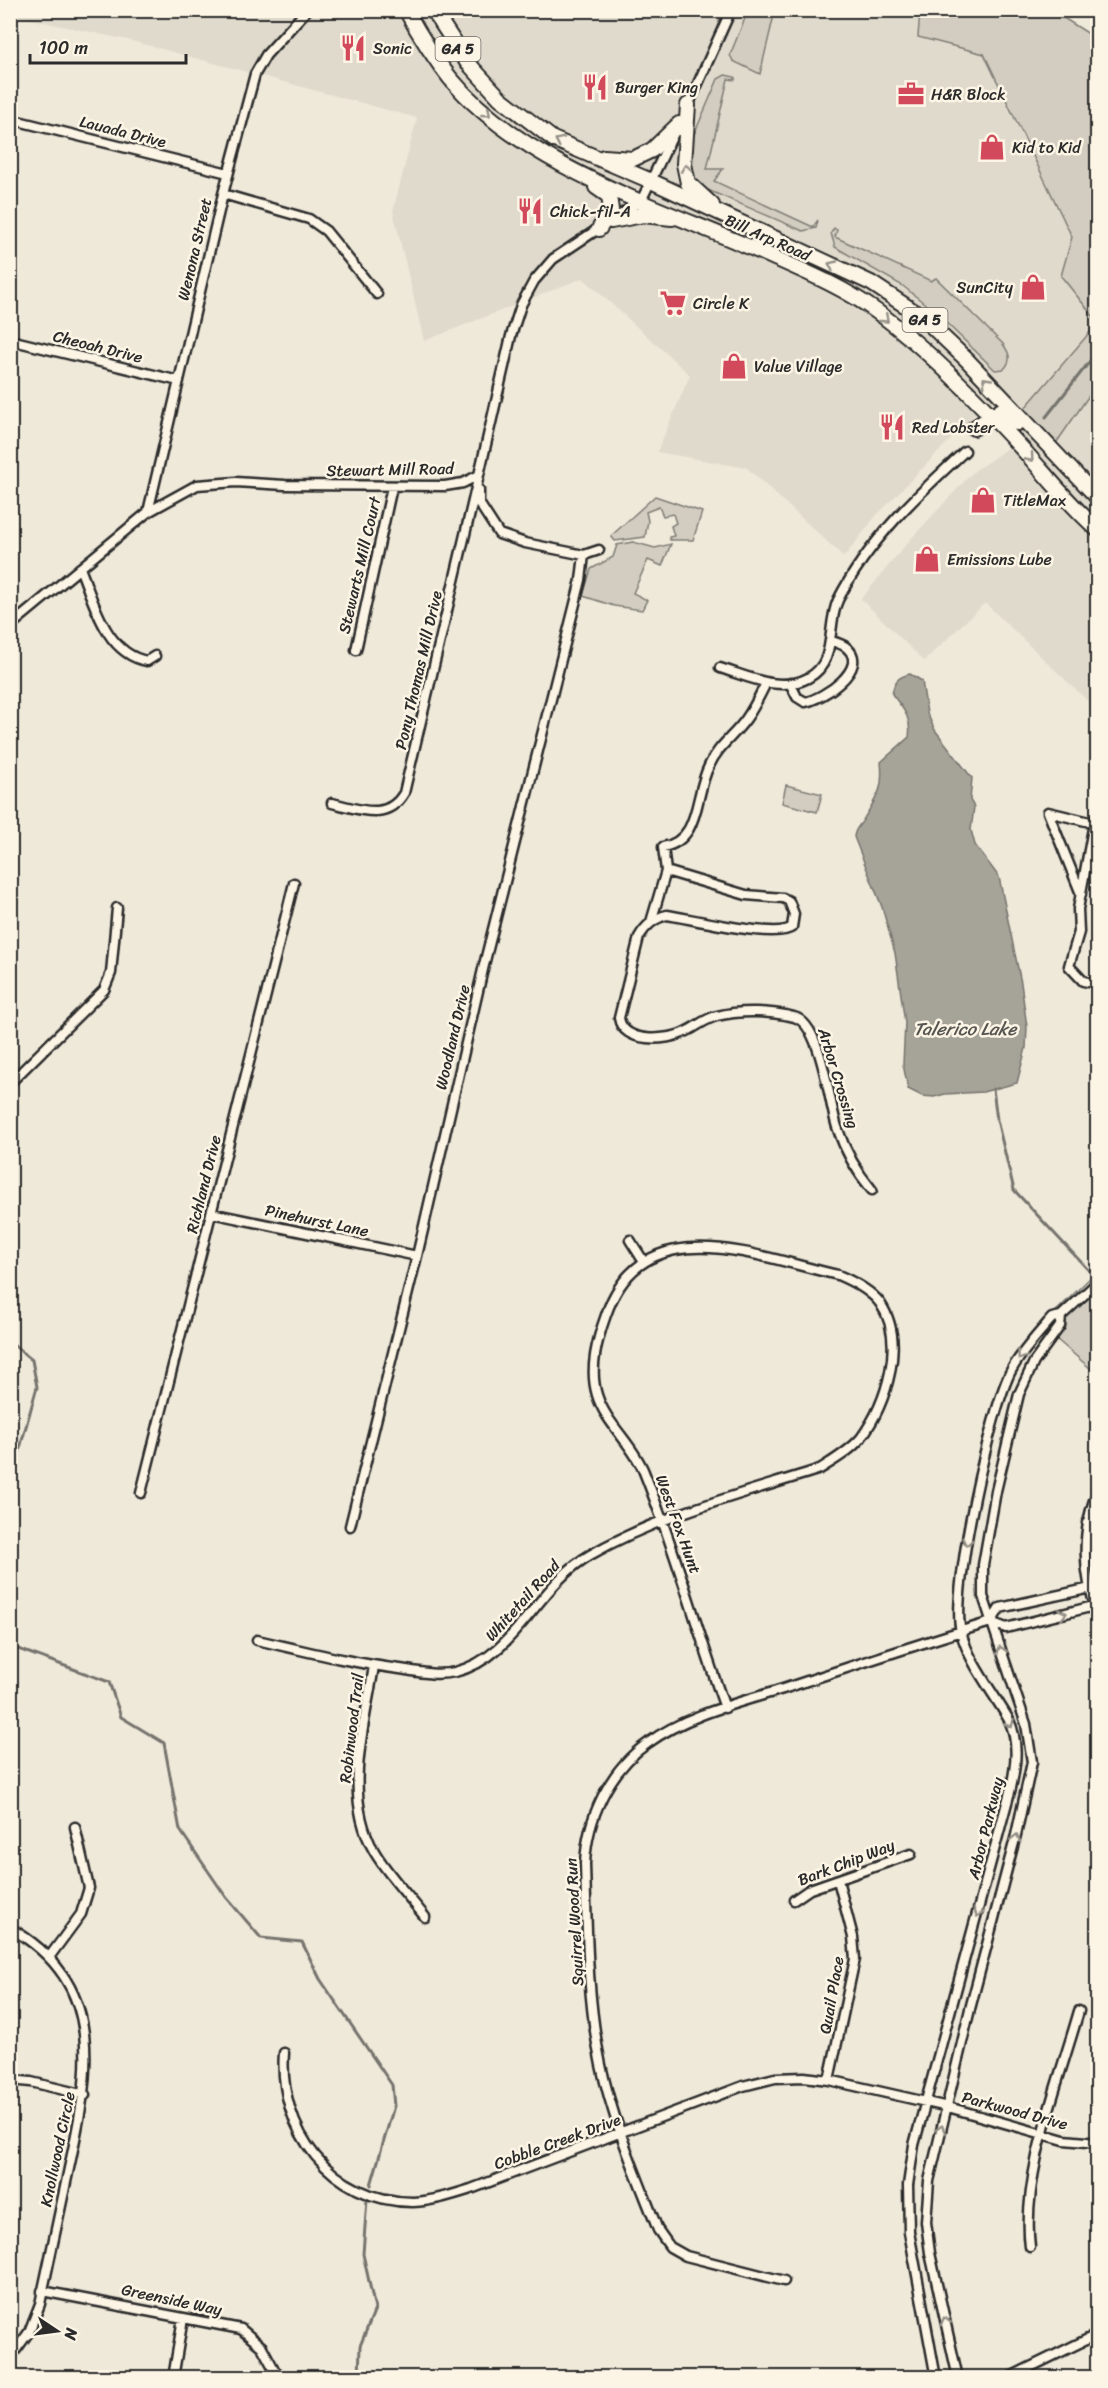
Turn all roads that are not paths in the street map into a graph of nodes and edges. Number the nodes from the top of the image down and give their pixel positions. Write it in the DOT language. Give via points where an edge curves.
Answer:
graph roads {
  1 [pos="307,10"];
  2 [pos="406,10"];
  3 [pos="433,10"];
  4 [pos="731,10"];
  5 [pos="688,105"];
  6 [pos="10,119"];
  7 [pos="679,124"];
  8 [pos="594,157"];
  9 [pos="553,160"];
  10 [pos="228,173"];
  11 [pos="651,181"];
  12 [pos="223,194"];
  13 [pos="642,201"];
  14 [pos="720,213"];
  15 [pos="688,220"];
  16 [pos="611,221"];
  17 [pos="599,229"];
  18 [pos="377,294"];
  19 [pos="10,340"];
  20 [pos="179,381"];
  21 [pos="989,416"];
  22 [pos="974,428"];
  23 [pos="1041,438"];
  24 [pos="965,451"];
  25 [pos="479,475"];
  26 [pos="392,487"];
  27 [pos="1098,498"];
  28 [pos="148,512"];
  29 [pos="1098,530"];
  30 [pos="599,550"];
  31 [pos="584,555"];
  32 [pos="80,568"];
  33 [pos="11,624"];
  34 [pos="830,640"];
  35 [pos="356,650"];
  36 [pos="155,656"];
  37 [pos="720,668"];
  38 [pos="766,683"];
  39 [pos="790,683"];
  40 [pos="332,803"];
  41 [pos="666,871"];
  42 [pos="294,883"];
  43 [pos="1081,894"];
  44 [pos="117,908"];
  45 [pos="651,921"];
  46 [pos="1098,984"];
  47 [pos="10,1083"];
  48 [pos="872,1190"];
  49 [pos="211,1213"];
  50 [pos="630,1240"];
  51 [pos="417,1256"];
  52 [pos="644,1262"];
  53 [pos="1098,1282"];
  54 [pos="1061,1316"];
  55 [pos="892,1362"];
  56 [pos="1098,1490"];
  57 [pos="141,1493"];
  58 [pos="662,1521"];
  59 [pos="1088,1523"];
  60 [pos="350,1526"];
  61 [pos="1098,1533"];
  62 [pos="1090,1588"];
  63 [pos="1096,1609"];
  64 [pos="991,1622"];
  65 [pos="960,1631"];
  66 [pos="258,1640"];
  67 [pos="374,1666"];
  68 [pos="725,1708"];
  69 [pos="75,1827"];
  70 [pos="911,1854"];
  71 [pos="838,1880"];
  72 [pos="794,1900"];
  73 [pos="425,1917"];
  74 [pos="10,1928"];
  75 [pos="50,1956"];
  76 [pos="1079,2011"];
  77 [pos="284,2053"];
  78 [pos="10,2080"];
  79 [pos="829,2080"];
  80 [pos="85,2095"];
  81 [pos="926,2103"];
  82 [pos="948,2108"];
  83 [pos="622,2134"];
  84 [pos="1044,2135"];
  85 [pos="1098,2143"];
  86 [pos="1030,2247"];
  87 [pos="784,2281"];
  88 [pos="42,2290"];
  89 [pos="183,2318"];
  90 [pos="1098,2334"];
  91 [pos="10,2358"];
  92 [pos="273,2374"];
  93 [pos="173,2378"];
  94 [pos="285,2378"];
  95 [pos="936,2378"];
  96 [pos="958,2378"];
  97 [pos="1008,2378"];
  1 -- 10 [label="street, Wenona Street" via="266,55 255,74"];
  2 -- 9 [label="main road, Bill Arp Road / GA 5, one-way" via="432,53 469,98 514,136"];
  8 -- 3 [label="main road, Bill Arp Road / GA 5, one-way" via="553,139 500,98 467,62"];
  4 -- 5 [label="street"];
  5 -- 7 [label="street"];
  14 -- 5 [label="main road, one-way" via="688,183 684,164"];
  6 -- 10 [label="street, Lauada Drive"];
  7 -- 8 [label="main road" via="652,150 633,159"];
  7 -- 11 [label="street"];
  8 -- 11 [label="main road, Bill Arp Road / GA 5"];
  9 -- 13 [label="main road, Bill Arp Road / GA 5"];
  9 -- 17 [label="main road" via="609,196 611,210"];
  10 -- 12 [label="street, Wenona Street"];
  11 -- 13 [label="street"];
  11 -- 14 [label="main road, Bill Arp Road / GA 5"];
  12 -- 18 [label="street" via="309,219 326,231"];
  12 -- 20 [label="street, Wenona Street"];
  13 -- 15 [label="main road, Bill Arp Road / GA 5"];
  13 -- 16 [label="street"];
  23 -- 14 [label="main road, Bill Arp Road / GA 5, one-way" via="921,316 872,283"];
  15 -- 16 [label="main road" via="643,215"];
  15 -- 21 [label="main road, Bill Arp Road / GA 5, one-way" via="829,283 876,311"];
  16 -- 17 [label="street"];
  17 -- 25 [label="street" via="553,259 534,281 521,305"];
  19 -- 20 [label="street, Cheoah Drive"];
  20 -- 28 [label="street, Wenona Street"];
  21 -- 22 [label="main road"];
  21 -- 23 [label="main road" via="1000,411 1008,414"];
  21 -- 29 [label="main road, Bill Arp Road / GA 5, one-way" via="1028,455 1065,501"];
  23 -- 27 [label="main road, Bill Arp Road / GA 5"];
  24 -- 34 [label="street" via="892,522 852,574 836,606"];
  25 -- 26 [label="street, Stewart Mill Road" via="445,486"];
  25 -- 31 [label="street" via="479,503 500,534"];
  25 -- 40 [label="street, Pony Thomas Mill Drive" via="405,793 385,811"];
  26 -- 28 [label="street, Stewart Mill Road" via="236,482 197,485"];
  26 -- 35 [label="street, Stewarts Mill Court"];
  28 -- 32 [label="street, Stewart Mill Road"];
  30 -- 31 [label="street"];
  31 -- 51 [label="street, Woodland Drive"];
  32 -- 33 [label="street, Stewart Mill Road"];
  32 -- 36 [label="street" via="101,620 118,648 133,659 147,661"];
  34 -- 39 [label="street" via="820,669 805,680"];
  34 -- 39 [label="street" via="851,652 852,664 842,682 805,702 797,698"];
  37 -- 38 [label="street"];
  38 -- 39 [label="street"];
  38 -- 41 [label="street" via="745,720 717,751 708,768 686,837 676,845 663,847"];
  41 -- 45 [label="street"];
  41 -- 45 [label="street" via="746,895 783,897 793,907 792,927 787,931 725,926 667,915"];
  42 -- 49 [label="street, Richland Drive"];
  43 -- 43 [label="street" via="1094,823 1048,812 1069,863"];
  43 -- 46 [label="street" via="1079,932 1069,966 1083,981"];
  44 -- 47 [label="street" via="111,973 104,990"];
  45 -- 48 [label="street, Arbor Crossing" via="639,937 626,986 619,1018 623,1031 668,1038 702,1021 734,1013 765,1013 802,1020 816,1045 842,1139 856,1171"];
  49 -- 51 [label="street, Pinehurst Lane"];
  49 -- 57 [label="street, Richland Drive"];
  50 -- 52 [label="street"];
  51 -- 60 [label="street, Woodland Drive"];
  52 -- 55 [label="street, West Fox Hunt" via="660,1252 712,1247 838,1275 879,1302 891,1337"];
  52 -- 58 [label="street, West Fox Hunt" via="620,1285 610,1302 593,1378 605,1413 643,1469"];
  53 -- 54 [label="street, Arbor Parkway"];
  54 -- 64 [label="street, Arbor Parkway" via="1060,1326 1034,1362 1022,1387 1004,1452 983,1565 983,1596"];
  54 -- 65 [label="street, Arbor Parkway, one-way" via="1052,1318 1037,1335 1004,1388 967,1542"];
  55 -- 58 [label="street, Whitetail Road" via="874,1417 860,1440 843,1455 820,1469"];
  56 -- 59 [label="street"];
  58 -- 67 [label="street, Whitetail Road" via="573,1565 496,1652 477,1665 438,1675"];
  58 -- 68 [label="street, West Fox Hunt"];
  59 -- 61 [label="street"];
  59 -- 62 [label="street" via="1085,1554"];
  62 -- 63 [label="street"];
  62 -- 64 [label="street" via="1000,1608"];
  64 -- 63 [label="street, one-way" via="1006,1628"];
  64 -- 65 [label="street, Squirrel Wood Run"];
  82 -- 64 [label="street, Arbor Parkway, one-way" via="1032,1762 1026,1724"];
  65 -- 68 [label="street, Squirrel Wood Run"];
  65 -- 81 [label="street, Arbor Parkway, one-way" via="1013,1731 1015,1769"];
  66 -- 67 [label="street, Whitetail Road"];
  67 -- 73 [label="street, Robinwood Trail" via="358,1770 358,1807 374,1850"];
  68 -- 83 [label="street, Squirrel Wood Run" via="673,1727 646,1743 617,1774 600,1801 586,1844 586,1908 596,2026 601,2063"];
  69 -- 75 [label="street" via="89,1888 81,1914"];
  70 -- 71 [label="street, Bark Chip Way"];
  71 -- 72 [label="street, Bark Chip Way" via="810,1889"];
  71 -- 79 [label="street, Quail Place" via="855,1959"];
  74 -- 75 [label="street, Knollwood Circle"];
  75 -- 80 [label="street, Knollwood Circle" via="75,1995 83,2025"];
  76 -- 84 [label="street"];
  77 -- 83 [label="street, Cobble Creek Drive" via="289,2111 306,2144 347,2183 392,2200 440,2199"];
  78 -- 80 [label="street"];
  79 -- 81 [label="street, Cobble Creek Drive"];
  79 -- 83 [label="street, Cobble Creek Drive" via="804,2077 743,2086"];
  80 -- 88 [label="street, Knollwood Circle"];
  81 -- 82 [label="street, Parkwood Drive"];
  81 -- 95 [label="street, Arbor Parkway" via="908,2186 909,2222"];
  82 -- 84 [label="street, Parkwood Drive"];
  96 -- 82 [label="street, Arbor Parkway, one-way" via="934,2280 926,2222 929,2181"];
  83 -- 87 [label="street, Squirrel Wood Run" via="658,2230 670,2247 686,2256"];
  84 -- 85 [label="street, Parkwood Drive"];
  84 -- 86 [label="street" via="1034,2165 1029,2201"];
  88 -- 89 [label="street, Greenside Way"];
  88 -- 91 [label="street, Knollwood Circle" via="29,2332"];
  89 -- 92 [label="street, Greenside Way" via="242,2329 262,2347"];
  89 -- 93 [label="street"];
  90 -- 97 [label="street"];
  92 -- 94 [label="street"];
}
